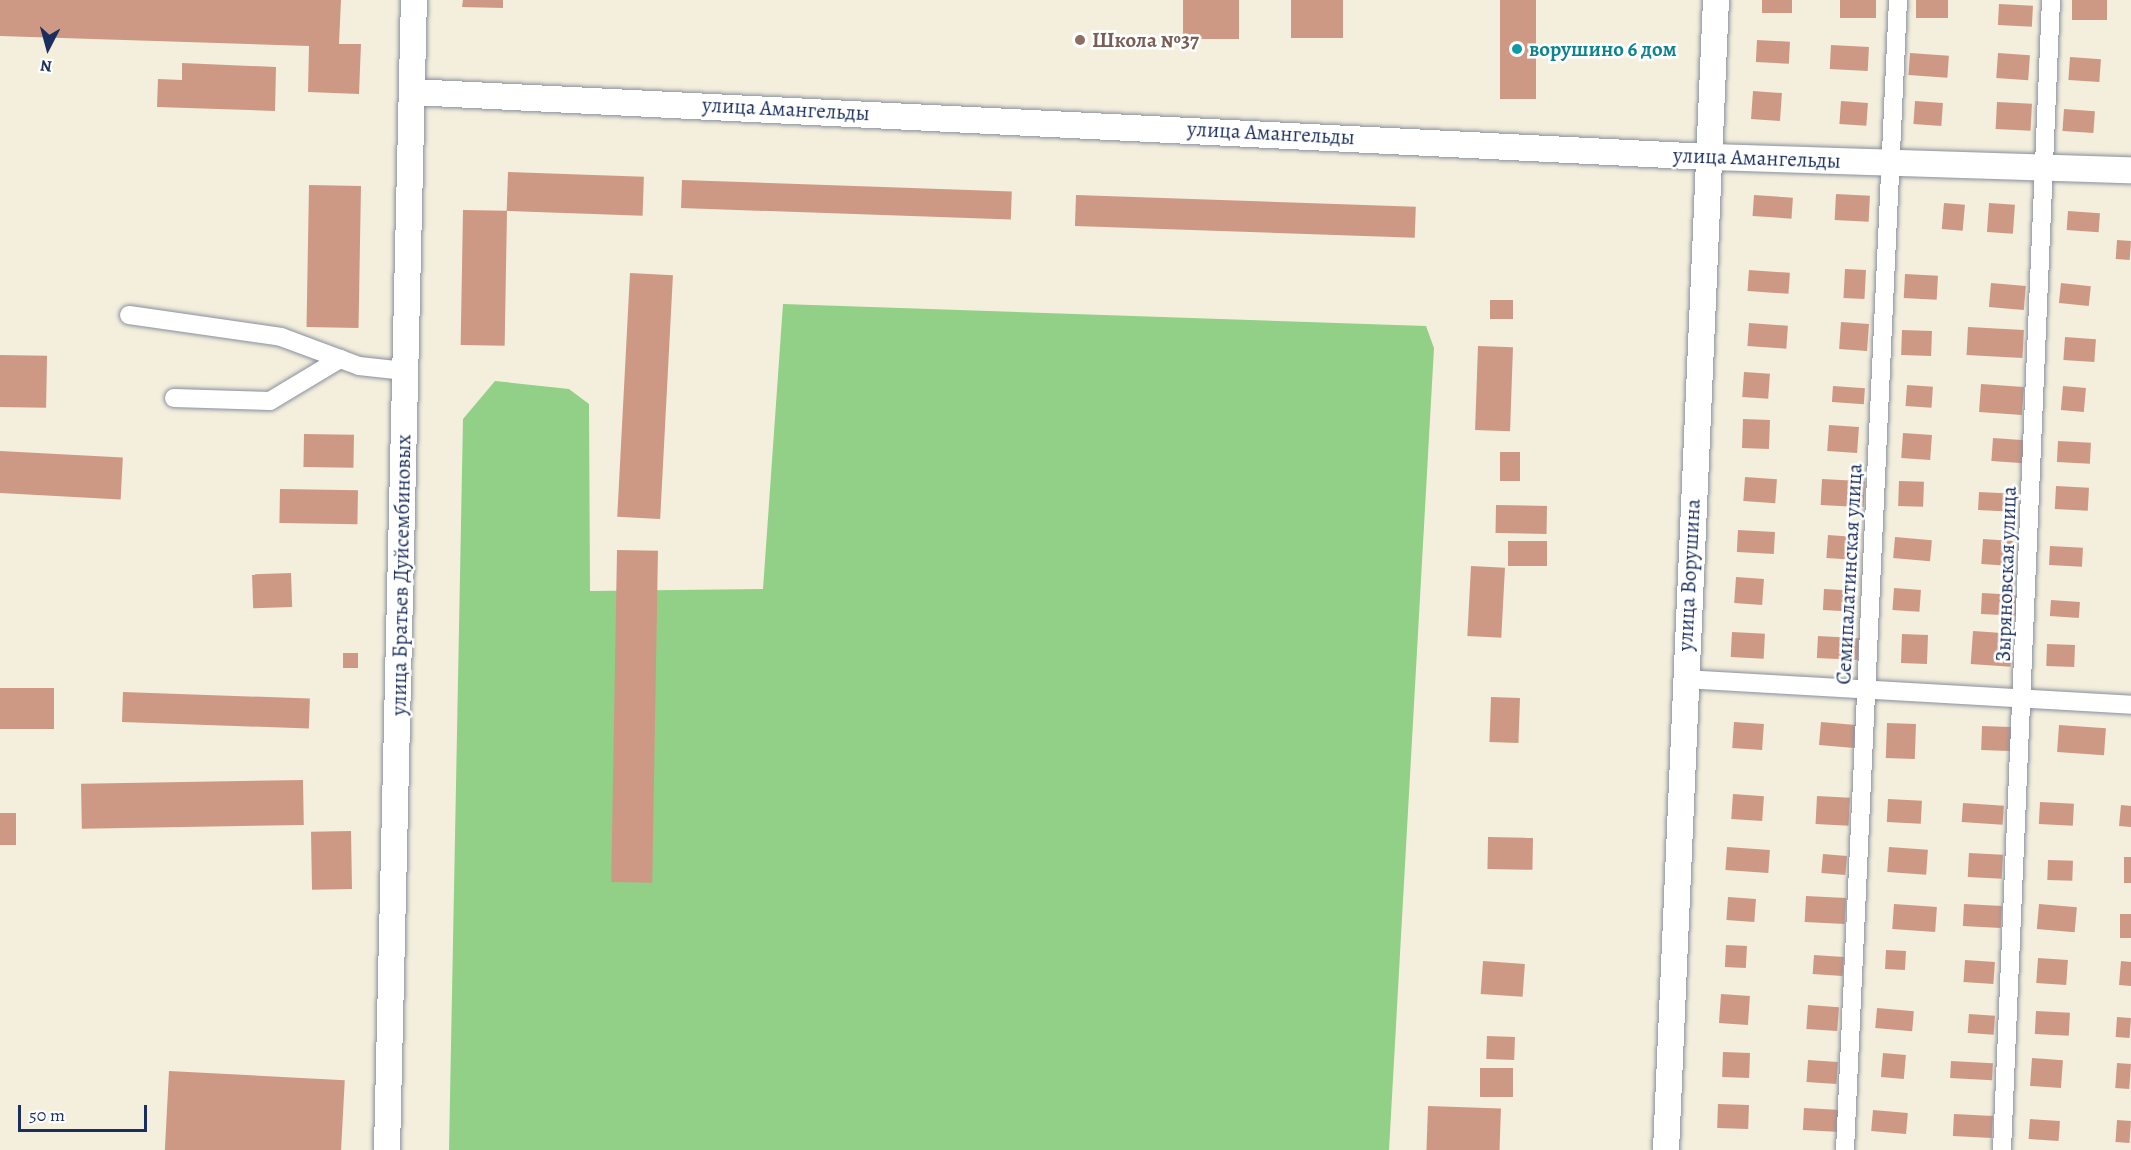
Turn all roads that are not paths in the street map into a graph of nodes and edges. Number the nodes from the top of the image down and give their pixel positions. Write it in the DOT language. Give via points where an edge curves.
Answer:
graph roads {
  1 [pos="414,0"];
  2 [pos="1716,0"];
  3 [pos="1898,0"];
  4 [pos="2051,0"];
  5 [pos="412,92"];
  6 [pos="1709,157"];
  7 [pos="1892,163"];
  8 [pos="2044,168"];
  9 [pos="2131,170"];
  10 [pos="129,315"];
  11 [pos="340,359"];
  12 [pos="405,371"];
  13 [pos="174,398"];
  14 [pos="1684,679"];
  15 [pos="1866,688"];
  16 [pos="2024,697"];
  17 [pos="2131,705"];
  18 [pos="387,1150"];
  19 [pos="1666,1150"];
  20 [pos="1845,1150"];
  21 [pos="2002,1150"];
  1 -- 5 [label="street, улица Братьев Дуйсембиновых"];
  2 -- 6 [label="street, улица Ворушина"];
  3 -- 7 [label="street, Семипалатинская улица"];
  4 -- 8 [label="street, Зыряновская улица"];
  5 -- 6 [label="street, улица Амангельды"];
  5 -- 12 [label="street, улица Братьев Дуйсембиновых"];
  6 -- 7 [label="street, улица Амангельды"];
  6 -- 14 [label="street, улица Ворушина"];
  7 -- 8 [label="street, улица Амангельды"];
  7 -- 15 [label="street, Семипалатинская улица"];
  8 -- 9 [label="street, улица Амангельды"];
  8 -- 16 [label="street, Зыряновская улица"];
  10 -- 11 [label="street" via="281,337"];
  11 -- 12 [label="street" via="359,366"];
  11 -- 13 [label="street" via="270,401"];
  12 -- 18 [label="street, улица Братьев Дуйсембиновых"];
  14 -- 15 [label="street"];
  14 -- 19 [label="street, улица Ворушина"];
  15 -- 16 [label="street"];
  15 -- 20 [label="street, Семипалатинская улица"];
  16 -- 17 [label="street"];
  16 -- 21 [label="street, Зыряновская улица"];
}
